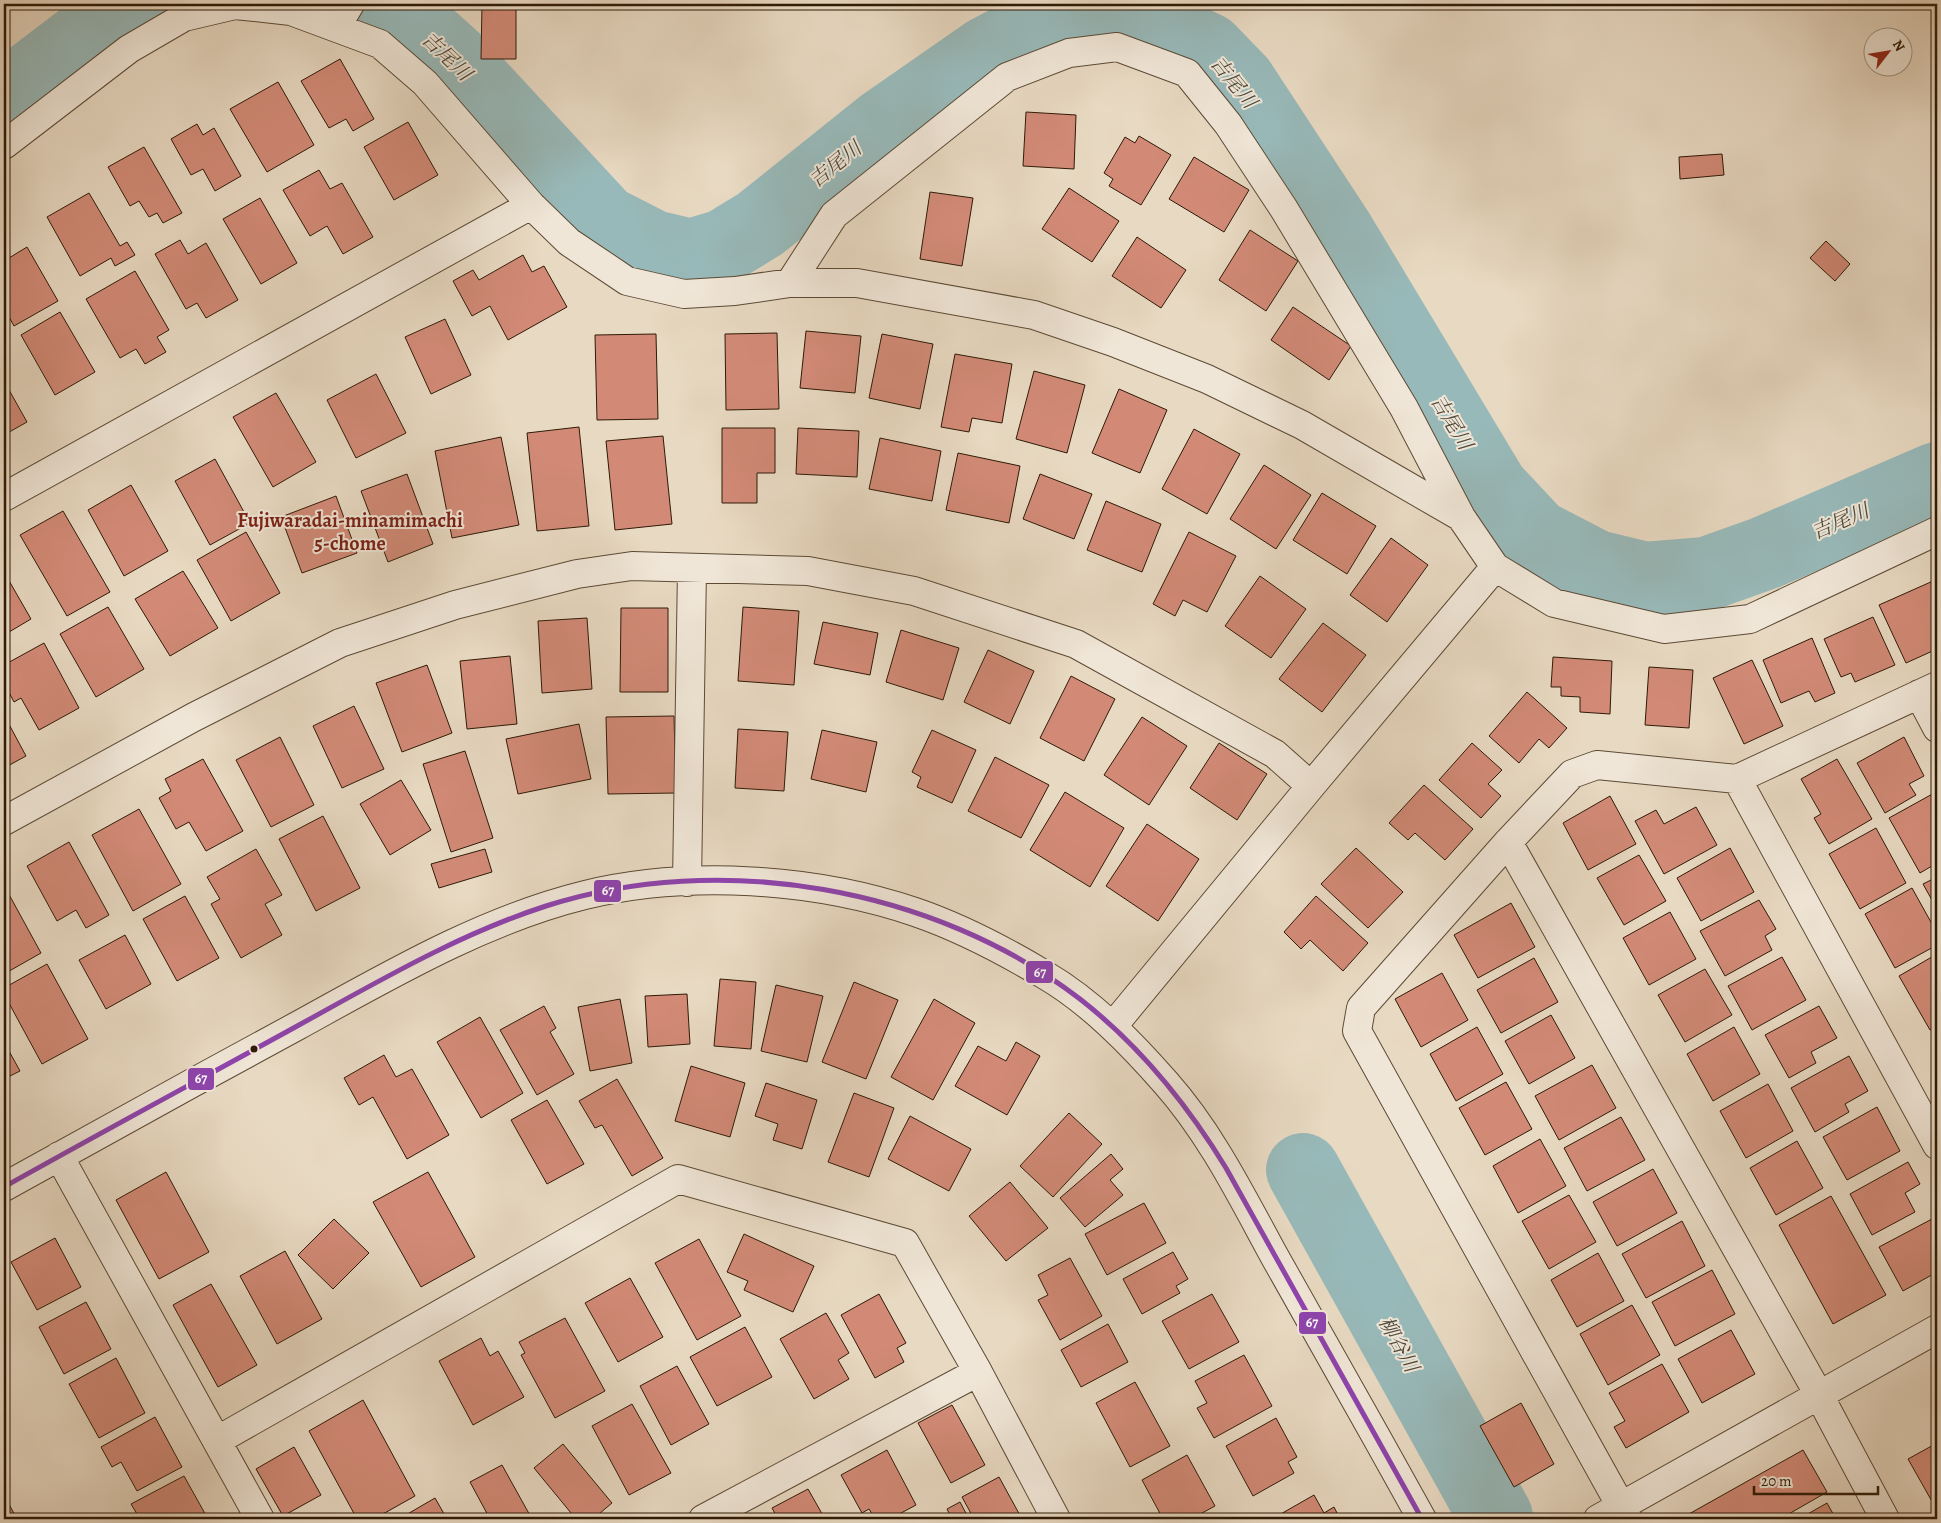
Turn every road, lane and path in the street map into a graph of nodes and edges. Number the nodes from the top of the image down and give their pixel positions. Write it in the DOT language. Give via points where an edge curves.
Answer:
graph roads {
  1 [pos="343,15"];
  2 [pos="4,146"];
  3 [pos="530,205"];
  4 [pos="790,282"];
  5 [pos="4,496"];
  6 [pos="1461,517"];
  7 [pos="1937,531"];
  8 [pos="1495,567"];
  9 [pos="692,569"];
  10 [pos="1928,690"];
  11 [pos="1937,728"];
  12 [pos="1737,779"];
  13 [pos="1311,786"];
  14 [pos="4,821"];
  15 [pos="1508,842"];
  16 [pos="687,882"];
  17 [pos="1113,1026"];
  18 [pos="1937,1145"];
  19 [pos="59,1156"];
  20 [pos="4,1187"];
  21 [pos="1937,1329"];
  22 [pos="978,1372"];
  23 [pos="1818,1395"];
  24 [pos="218,1440"];
  25 [pos="1625,1513"];
  26 [pos="260,1519"];
  27 [pos="703,1519"];
  28 [pos="1056,1519"];
  29 [pos="1422,1519"];
  30 [pos="1598,1519"];
  31 [pos="1885,1519"];
  1 -- 2 [label="street" via="235,5 184,17 129,49"];
  1 -- 3 [label="street" via="425,83"];
  3 -- 4 [label="street" via="569,242 627,281 684,294 735,291"];
  3 -- 5 [label="street"];
  4 -- 6 [label="street" via="857,283 932,296 1034,316 1113,342 1207,379 1302,425"];
  4 -- 6 [label="street" via="834,215 1007,77 1069,53 1116,47 1187,73 1228,124 1284,209 1399,400"];
  6 -- 8 [label="street"];
  7 -- 8 [label="street" via="1750,619 1664,630 1554,603"];
  8 -- 13 [label="street"];
  9 -- 13 [label="street" via="808,571 914,591 1076,644 1275,754"];
  9 -- 14 [label="street" via="632,566 577,574 455,605 340,643 194,717"];
  9 -- 16 [label="street"];
  10 -- 11 [label="street"];
  10 -- 12 [label="street"];
  12 -- 15 [label="street" via="1597,765 1572,774"];
  12 -- 18 [label="street"];
  13 -- 17 [label="street"];
  15 -- 23 [label="street"];
  15 -- 25 [label="street" via="1361,1008 1356,1031"];
  16 -- 17 [label="street" via="780,884 845,893 917,913 1048,976"];
  16 -- 19 [label="street" via="585,895 480,932 353,995"];
  17 -- 29 [label="street" via="1169,1086 1214,1147"];
  19 -- 20 [label="street"];
  19 -- 24 [label="street"];
  21 -- 23 [label="street"];
  22 -- 24 [label="street" via="904,1243 678,1179"];
  22 -- 27 [label="street"];
  22 -- 28 [label="street"];
  23 -- 25 [label="street"];
  23 -- 31 [label="street"];
  24 -- 26 [label="street"];
  25 -- 30 [label="street"];
}
